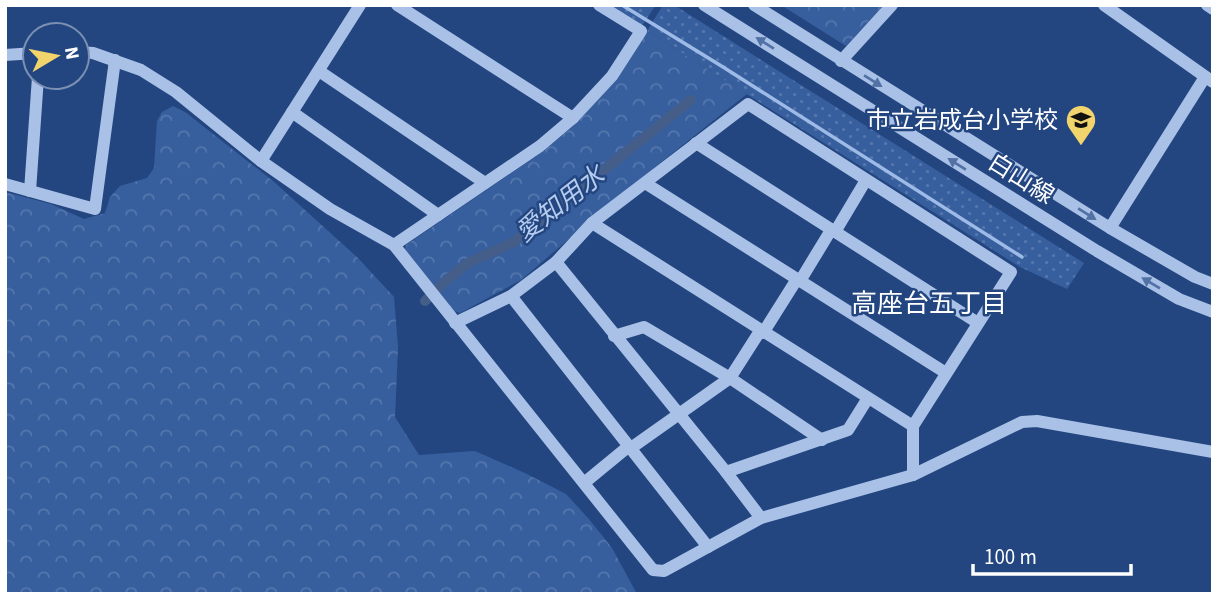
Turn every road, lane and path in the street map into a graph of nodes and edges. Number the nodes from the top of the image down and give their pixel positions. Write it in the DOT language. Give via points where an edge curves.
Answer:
graph roads {
  1 [pos="360,5"];
  2 [pos="397,5"];
  3 [pos="599,5"];
  4 [pos="704,5"];
  5 [pos="754,5"];
  6 [pos="892,5"];
  7 [pos="1104,5"];
  8 [pos="1207,5"];
  9 [pos="1213,9"];
  10 [pos="91,54"];
  11 [pos="115,60"];
  12 [pos="841,61"];
  13 [pos="319,71"];
  14 [pos="1209,80"];
  15 [pos="37,91"];
  16 [pos="292,112"];
  17 [pos="573,117"];
  18 [pos="696,143"];
  19 [pos="261,161"];
  20 [pos="866,180"];
  21 [pos="485,183"];
  22 [pos="645,183"];
  23 [pos="5,184"];
  24 [pos="30,191"];
  25 [pos="438,215"];
  26 [pos="592,223"];
  27 [pos="1110,228"];
  28 [pos="833,231"];
  29 [pos="394,245"];
  30 [pos="556,262"];
  31 [pos="799,280"];
  32 [pos="1213,284"];
  33 [pos="510,296"];
  34 [pos="1213,312"];
  35 [pos="455,323"];
  36 [pos="978,323"];
  37 [pos="762,332"];
  38 [pos="614,336"];
  39 [pos="946,373"];
  40 [pos="730,378"];
  41 [pos="868,398"];
  42 [pos="678,414"];
  43 [pos="913,426"];
  44 [pos="822,440"];
  45 [pos="630,447"];
  46 [pos="1213,452"];
  47 [pos="726,472"];
  48 [pos="913,475"];
  49 [pos="584,483"];
  50 [pos="761,518"];
  51 [pos="708,547"];
  1 -- 13 [label="street"];
  2 -- 17 [label="street"];
  3 -- 17 [label="street" via="640,31 611,76"];
  34 -- 4 [label="street, 白山線, one-way" via="1179,299 1097,251"];
  5 -- 12 [label="street, 白山線"];
  6 -- 12 [label="street"];
  7 -- 14 [label="street"];
  8 -- 9 [label="street"];
  10 -- 11 [label="street"];
  11 -- 19 [label="street" via="176,92"];
  11 -- 24 [label="street" via="95,209"];
  12 -- 27 [label="street, 白山線, one-way"];
  13 -- 16 [label="street"];
  13 -- 21 [label="street"];
  14 -- 27 [label="street"];
  15 -- 24 [label="street"];
  16 -- 19 [label="street"];
  16 -- 25 [label="street"];
  17 -- 21 [label="street"];
  18 -- 20 [label="street" via="748,104"];
  18 -- 22 [label="street"];
  18 -- 28 [label="street"];
  19 -- 29 [label="street" via="330,209"];
  20 -- 28 [label="street"];
  20 -- 36 [label="street" via="1011,272"];
  21 -- 25 [label="street"];
  22 -- 26 [label="street"];
  22 -- 31 [label="street"];
  23 -- 24 [label="street"];
  25 -- 29 [label="street"];
  26 -- 30 [label="street"];
  26 -- 37 [label="street"];
  27 -- 32 [label="street, 白山線"];
  28 -- 31 [label="street"];
  28 -- 36 [label="street"];
  29 -- 35 [label="street"];
  30 -- 33 [label="street"];
  30 -- 38 [label="street"];
  31 -- 37 [label="street"];
  31 -- 39 [label="street"];
  33 -- 35 [label="street"];
  33 -- 45 [label="street"];
  35 -- 49 [label="street"];
  36 -- 39 [label="street"];
  37 -- 40 [label="street"];
  37 -- 41 [label="street"];
  38 -- 40 [label="street" via="644,327"];
  38 -- 42 [label="street"];
  39 -- 43 [label="street"];
  40 -- 42 [label="street"];
  40 -- 44 [label="street"];
  41 -- 43 [label="street"];
  41 -- 44 [label="street" via="848,430"];
  42 -- 45 [label="street"];
  42 -- 47 [label="street"];
  43 -- 48 [label="street"];
  44 -- 47 [label="street"];
  45 -- 49 [label="street"];
  45 -- 51 [label="street"];
  46 -- 48 [label="street" via="1021,422"];
  47 -- 50 [label="street"];
  48 -- 50 [label="street"];
  49 -- 51 [label="street" via="653,570 664,571"];
  50 -- 51 [label="street"];
}
